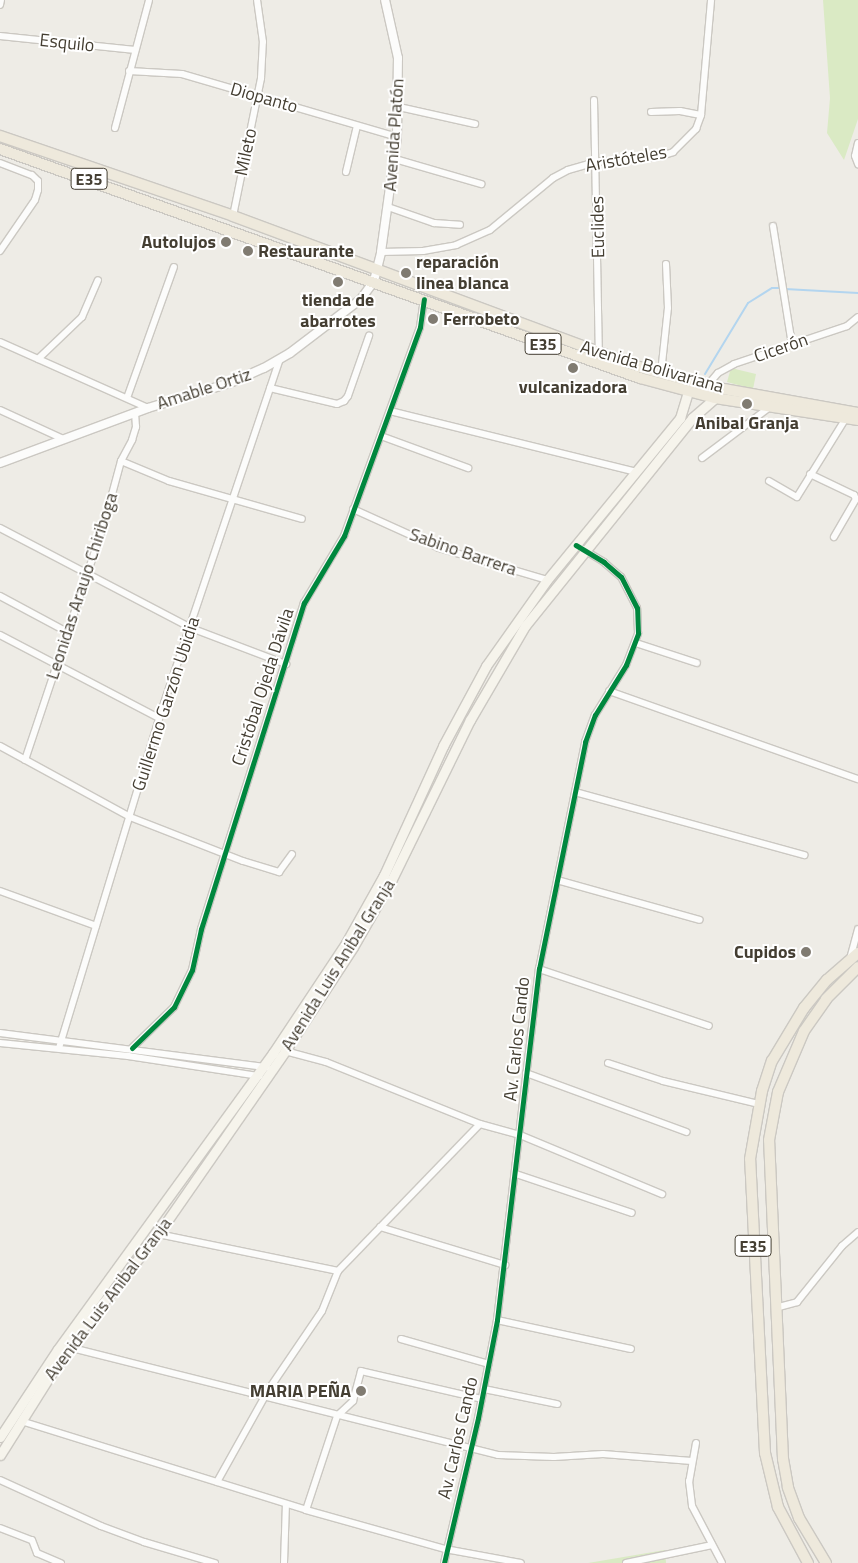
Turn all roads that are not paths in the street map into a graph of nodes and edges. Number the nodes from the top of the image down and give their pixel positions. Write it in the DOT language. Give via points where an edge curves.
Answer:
graph roads {
  1 [pos="1,0"];
  2 [pos="149,0"];
  3 [pos="257,0"];
  4 [pos="385,0"];
  5 [pos="711,0"];
  6 [pos="0,5"];
  7 [pos="0,36"];
  8 [pos="135,50"];
  9 [pos="129,71"];
  10 [pos="258,95"];
  11 [pos="594,100"];
  12 [pos="399,107"];
  13 [pos="651,112"];
  14 [pos="701,114"];
  15 [pos="475,124"];
  16 [pos="357,126"];
  17 [pos="115,128"];
  18 [pos="0,136"];
  19 [pos="397,137"];
  20 [pos="858,142"];
  21 [pos="0,149"];
  22 [pos="395,159"];
  23 [pos="596,162"];
  24 [pos="0,163"];
  25 [pos="858,164"];
  26 [pos="346,172"];
  27 [pos="481,184"];
  28 [pos="388,207"];
  29 [pos="233,216"];
  30 [pos="460,225"];
  31 [pos="773,226"];
  32 [pos="0,251"];
  33 [pos="382,252"];
  34 [pos="666,264"];
  35 [pos="174,267"];
  36 [pos="376,270"];
  37 [pos="98,280"];
  38 [pos="374,281"];
  39 [pos="424,299"];
  40 [pos="858,317"];
  41 [pos="369,336"];
  42 [pos="0,342"];
  43 [pos="792,344"];
  44 [pos="599,353"];
  45 [pos="38,359"];
  46 [pos="279,361"];
  47 [pos="661,373"];
  48 [pos="707,386"];
  49 [pos="270,388"];
  50 [pos="688,392"];
  51 [pos="127,398"];
  52 [pos="715,398"];
  53 [pos="770,407"];
  54 [pos="148,408"];
  55 [pos="0,410"];
  56 [pos="390,411"];
  57 [pos="135,413"];
  58 [pos="858,413"];
  59 [pos="846,418"];
  60 [pos="858,420"];
  61 [pos="381,436"];
  62 [pos="62,440"];
  63 [pos="702,458"];
  64 [pos="120,461"];
  65 [pos="0,463"];
  66 [pos="468,468"];
  67 [pos="636,472"];
  68 [pos="810,474"];
  69 [pos="769,481"];
  70 [pos="234,499"];
  71 [pos="353,509"];
  72 [pos="302,519"];
  73 [pos="0,528"];
  74 [pos="834,537"];
  75 [pos="576,544"];
  76 [pos="586,551"];
  77 [pos="87,575"];
  78 [pos="547,580"];
  79 [pos="0,596"];
  80 [pos="191,628"];
  81 [pos="67,632"];
  82 [pos="0,635"];
  83 [pos="636,643"];
  84 [pos="697,663"];
  85 [pos="56,664"];
  86 [pos="286,664"];
  87 [pos="609,692"];
  88 [pos="159,718"];
  89 [pos="0,746"];
  90 [pos="25,760"];
  91 [pos="858,778"];
  92 [pos="575,792"];
  93 [pos="130,817"];
  94 [pos="225,854"];
  95 [pos="292,854"];
  96 [pos="804,855"];
  97 [pos="557,880"];
  98 [pos="0,891"];
  99 [pos="700,920"];
  100 [pos="96,926"];
  101 [pos="858,929"];
  102 [pos="854,956"];
  103 [pos="858,967"];
  104 [pos="539,969"];
  105 [pos="709,1026"];
  106 [pos="0,1033"];
  107 [pos="62,1039"];
  108 [pos="0,1043"];
  109 [pos="59,1048"];
  110 [pos="132,1048"];
  111 [pos="285,1051"];
  112 [pos="608,1063"];
  113 [pos="268,1068"];
  114 [pos="526,1073"];
  115 [pos="262,1077"];
  116 [pos="759,1104"];
  117 [pos="480,1124"];
  118 [pos="686,1132"];
  119 [pos="520,1135"];
  120 [pos="516,1174"];
  121 [pos="662,1194"];
  122 [pos="632,1213"];
  123 [pos="380,1227"];
  124 [pos="858,1232"];
  125 [pos="158,1234"];
  126 [pos="505,1264"];
  127 [pos="338,1271"];
  128 [pos="774,1308"];
  129 [pos="497,1320"];
  130 [pos="401,1339"];
  131 [pos="68,1347"];
  132 [pos="631,1349"];
  133 [pos="489,1364"];
  134 [pos="484,1389"];
  135 [pos="265,1396"];
  136 [pos="482,1399"];
  137 [pos="557,1404"];
  138 [pos="337,1416"];
  139 [pos="21,1421"];
  140 [pos="0,1437"];
  141 [pos="696,1443"];
  142 [pos="469,1450"];
  143 [pos="0,1455"];
  144 [pos="692,1461"];
  145 [pos="0,1480"];
  146 [pos="217,1482"];
  147 [pos="286,1504"];
  148 [pos="306,1510"];
  149 [pos="0,1528"];
  150 [pos="712,1545"];
  151 [pos="445,1549"];
  152 [pos="61,1563"];
  153 [pos="216,1563"];
  154 [pos="284,1563"];
  155 [pos="444,1563"];
  156 [pos="522,1563"];
  157 [pos="626,1563"];
  158 [pos="722,1563"];
  159 [pos="808,1563"];
  160 [pos="826,1563"];
  1 -- 6 [label="street"];
  2 -- 8 [label="street"];
  3 -- 10 [label="street, Mileto" via="263,42"];
  4 -- 12 [label="street, Avenida Platón" via="398,58"];
  5 -- 14 [label="street, Aristóteles"];
  7 -- 8 [label="street, Esquilo"];
  8 -- 9 [label="street"];
  9 -- 10 [label="street, Diopanto" via="182,74"];
  9 -- 17 [label="street"];
  10 -- 16 [label="street, Diopanto"];
  10 -- 29 [label="street, Mileto"];
  11 -- 23 [label="street, Euclides"];
  12 -- 15 [label="street"];
  12 -- 19 [label="street, Avenida Platón"];
  13 -- 14 [label="street"];
  14 -- 23 [label="street, Aristóteles" via="696,129 673,152 658,157"];
  16 -- 19 [label="street, Diopanto"];
  16 -- 26 [label="street"];
  18 -- 29 [label="highway, Avenida Bolivariana / E35"];
  19 -- 22 [label="street, Avenida Platón"];
  20 -- 25 [label="street" via="855,156"];
  21 -- 38 [label="highway, Avenida Bolivariana / E35"];
  22 -- 27 [label="street"];
  22 -- 28 [label="street, Avenida Platón"];
  23 -- 33 [label="street, Aristóteles" via="553,178 490,230 456,245 423,251"];
  23 -- 44 [label="street, Euclides"];
  24 -- 32 [label="street" via="32,175 38,181 38,190 35,200"];
  28 -- 30 [label="street" via="434,222"];
  28 -- 33 [label="street, Avenida Platón"];
  29 -- 36 [label="highway, Avenida Bolivariana / E35"];
  31 -- 43 [label="street"];
  33 -- 36 [label="street, Avenida Platón"];
  34 -- 47 [label="street" via="668,308"];
  35 -- 51 [label="street"];
  36 -- 38 [label="street, Amable Ortiz"];
  36 -- 44 [label="highway, Avenida Bolivariana / E35"];
  37 -- 45 [label="street" via="82,317"];
  38 -- 39 [label="highway, Avenida Bolivariana / E35"];
  38 -- 46 [label="street, Amable Ortiz" via="360,299"];
  39 -- 50 [label="highway, Avenida Bolivariana / E35" via="565,352"];
  39 -- 56 [label="street, Cristóbal Ojeda Dávila" via="420,327"];
  40 -- 43 [label="street, Cicerón" via="847,326"];
  41 -- 49 [label="street" via="344,401 337,404"];
  42 -- 45 [label="street"];
  43 -- 48 [label="street, Cicerón" via="734,364 718,373"];
  44 -- 47 [label="highway, Avenida Bolivariana / E35"];
  45 -- 51 [label="street"];
  46 -- 49 [label="street, Guillermo Garzón Ubidia"];
  46 -- 54 [label="street, Amable Ortiz" via="230,384"];
  47 -- 48 [label="highway, Avenida Bolivariana / E35"];
  48 -- 58 [label="highway, Avenida Bolivariana / E35"];
  49 -- 70 [label="street, Guillermo Garzón Ubidia"];
  50 -- 52 [label="highway, Avenida Bolivariana / E35"];
  50 -- 67 [label="main road, Avenida Luis Anibal Granja" via="680,418"];
  51 -- 54 [label="street"];
  52 -- 53 [label="highway, Avenida Bolivariana / E35"];
  52 -- 76 [label="main road, Avenida Luis Anibal Granja" via="692,418"];
  53 -- 59 [label="highway, Avenida Bolivariana / E35"];
  53 -- 63 [label="street"];
  54 -- 57 [label="street, Amable Ortiz"];
  55 -- 62 [label="street"];
  56 -- 61 [label="street, Cristóbal Ojeda Dávila"];
  56 -- 67 [label="street"];
  57 -- 62 [label="street, Amable Ortiz"];
  57 -- 64 [label="street, Leonidas Araujo Chiriboga" via="136,427"];
  59 -- 60 [label="highway, Avenida Bolivariana / E35"];
  59 -- 68 [label="street"];
  61 -- 66 [label="street"];
  61 -- 71 [label="street, Cristóbal Ojeda Dávila"];
  62 -- 65 [label="street, Amable Ortiz"];
  64 -- 70 [label="street" via="169,481"];
  64 -- 77 [label="street, Leonidas Araujo Chiriboga"];
  67 -- 75 [label="main road, Avenida Luis Anibal Granja"];
  68 -- 69 [label="street" via="798,497"];
  68 -- 74 [label="street" via="854,495 856,499"];
  70 -- 72 [label="street"];
  70 -- 80 [label="street, Guillermo Garzón Ubidia"];
  71 -- 78 [label="street, Sabino Barrera" via="439,548"];
  71 -- 86 [label="street, Cristóbal Ojeda Dávila" via="344,536 304,603"];
  73 -- 77 [label="street"];
  75 -- 76 [label="street, Av. Carlos Cando"];
  75 -- 78 [label="main road, Avenida Luis Anibal Granja"];
  76 -- 83 [label="street, Av. Carlos Cando" via="620,577 633,598 638,620"];
  76 -- 111 [label="main road, Avenida Luis Anibal Granja" via="525,626 470,720 387,887 353,947"];
  77 -- 80 [label="street"];
  77 -- 81 [label="street, Leonidas Araujo Chiriboga"];
  78 -- 113 [label="main road, Avenida Luis Anibal Granja" via="486,666 458,714 384,875"];
  79 -- 81 [label="street"];
  80 -- 86 [label="street"];
  80 -- 88 [label="street, Guillermo Garzón Ubidia"];
  81 -- 85 [label="street, Leonidas Araujo Chiriboga"];
  82 -- 85 [label="street"];
  83 -- 84 [label="street"];
  83 -- 87 [label="street, Av. Carlos Cando"];
  85 -- 88 [label="street"];
  85 -- 90 [label="street, Leonidas Araujo Chiriboga"];
  86 -- 94 [label="street, Cristóbal Ojeda Dávila"];
  87 -- 91 [label="street"];
  87 -- 92 [label="street, Av. Carlos Cando" via="590,728"];
  88 -- 93 [label="street, Guillermo Garzón Ubidia"];
  89 -- 90 [label="street"];
  90 -- 93 [label="street"];
  92 -- 96 [label="street"];
  92 -- 97 [label="street, Av. Carlos Cando"];
  93 -- 94 [label="street"];
  93 -- 100 [label="street, Guillermo Garzón Ubidia"];
  94 -- 95 [label="street" via="274,873 283,870"];
  94 -- 110 [label="street, Cristóbal Ojeda Dávila" via="201,929 192,970 181,997"];
  97 -- 99 [label="street"];
  97 -- 104 [label="street, Av. Carlos Cando"];
  98 -- 100 [label="street"];
  100 -- 107 [label="street, Guillermo Garzón Ubidia"];
  101 -- 102 [label="street"];
  102 -- 116 [label="highway, E35" via="827,980 785,1037 772,1061"];
  103 -- 128 [label="highway, E35" via="826,999 804,1031 778,1092 769,1140"];
  104 -- 105 [label="street"];
  104 -- 114 [label="street, Av. Carlos Cando"];
  106 -- 107 [label="street"];
  107 -- 109 [label="street, Guillermo Garzón Ubidia"];
  107 -- 110 [label="street"];
  108 -- 109 [label="street"];
  109 -- 115 [label="street"];
  110 -- 113 [label="street"];
  111 -- 113 [label="main road, Avenida Luis Anibal Granja"];
  111 -- 117 [label="street" via="326,1062"];
  112 -- 116 [label="street" via="663,1081"];
  113 -- 115 [label="main road, Avenida Luis Anibal Granja"];
  114 -- 118 [label="street"];
  114 -- 119 [label="street, Av. Carlos Cando"];
  115 -- 125 [label="main road, Avenida Luis Anibal Granja"];
  115 -- 140 [label="main road, Avenida Luis Anibal Granja" via="58,1349"];
  116 -- 159 [label="highway, E35" via="750,1159 750,1193 765,1453 778,1507"];
  117 -- 119 [label="street"];
  117 -- 123 [label="street"];
  119 -- 120 [label="street, Av. Carlos Cando"];
  119 -- 121 [label="street"];
  120 -- 122 [label="street"];
  120 -- 126 [label="street, Av. Carlos Cando"];
  123 -- 126 [label="street"];
  123 -- 127 [label="street"];
  124 -- 128 [label="street" via="842,1246 797,1302"];
  125 -- 127 [label="street"];
  125 -- 131 [label="main road, Avenida Luis Anibal Granja"];
  126 -- 129 [label="street, Av. Carlos Cando"];
  127 -- 135 [label="street" via="322,1311"];
  128 -- 160 [label="highway, E35" via="779,1425 788,1487 799,1518"];
  129 -- 132 [label="street"];
  129 -- 133 [label="street, Av. Carlos Cando"];
  130 -- 133 [label="street"];
  131 -- 135 [label="street"];
  131 -- 139 [label="main road, Avenida Luis Anibal Granja"];
  133 -- 134 [label="street, Av. Carlos Cando"];
  134 -- 136 [label="street, Av. Carlos Cando"];
  134 -- 137 [label="street"];
  135 -- 138 [label="street"];
  135 -- 146 [label="street"];
  136 -- 138 [label="street" via="365,1370 353,1401"];
  136 -- 142 [label="street, Av. Carlos Cando"];
  138 -- 142 [label="street"];
  138 -- 148 [label="street"];
  139 -- 143 [label="main road, Avenida Luis Anibal Granja"];
  139 -- 146 [label="street"];
  141 -- 144 [label="street"];
  142 -- 144 [label="street" via="498,1456 603,1454"];
  142 -- 151 [label="street, Av. Carlos Cando"];
  144 -- 150 [label="street" via="689,1481 692,1506"];
  145 -- 153 [label="street" via="110,1529"];
  146 -- 147 [label="street"];
  147 -- 148 [label="street"];
  147 -- 154 [label="street"];
  148 -- 151 [label="street"];
  149 -- 152 [label="street" via="32,1540 36,1553"];
  150 -- 157 [label="street"];
  150 -- 158 [label="street"];
  151 -- 155 [label="street, Av. Carlos Cando"];
  151 -- 156 [label="street"];
}
